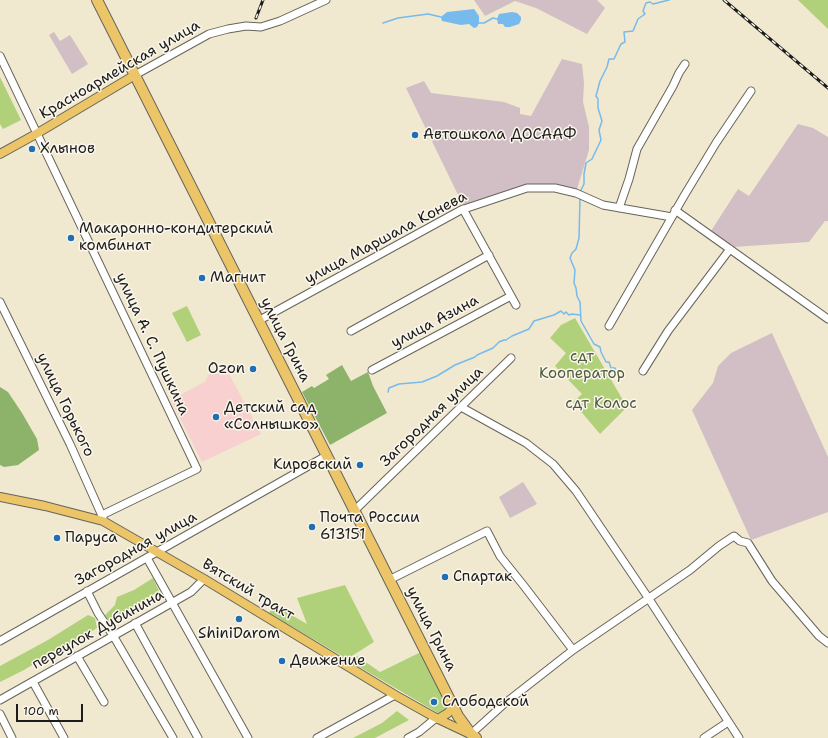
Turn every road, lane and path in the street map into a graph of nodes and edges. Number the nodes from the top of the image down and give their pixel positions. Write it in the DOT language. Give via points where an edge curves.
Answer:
graph roads {
  1 [pos="97,0"];
  2 [pos="326,0"];
  3 [pos="0,56"];
  4 [pos="685,64"];
  5 [pos="135,75"];
  6 [pos="751,91"];
  7 [pos="36,134"];
  8 [pos="0,154"];
  9 [pos="619,208"];
  10 [pos="463,209"];
  11 [pos="674,213"];
  12 [pos="730,249"];
  13 [pos="489,255"];
  14 [pos="511,296"];
  15 [pos="0,302"];
  16 [pos="516,306"];
  17 [pos="828,319"];
  18 [pos="258,321"];
  19 [pos="609,326"];
  20 [pos="351,331"];
  21 [pos="511,358"];
  22 [pos="372,370"];
  23 [pos="643,371"];
  24 [pos="461,407"];
  25 [pos="326,456"];
  26 [pos="0,497"];
  27 [pos="354,511"];
  28 [pos="103,518"];
  29 [pos="158,552"];
  30 [pos="147,558"];
  31 [pos="204,579"];
  32 [pos="389,580"];
  33 [pos="87,591"];
  34 [pos="649,599"];
  35 [pos="172,604"];
  36 [pos="135,623"];
  37 [pos="114,637"];
  38 [pos="0,641"];
  39 [pos="828,643"];
  40 [pos="573,650"];
  41 [pos="77,656"];
  42 [pos="33,682"];
  43 [pos="395,695"];
  44 [pos="0,700"];
  45 [pos="104,702"];
  46 [pos="452,704"];
  47 [pos="0,714"];
  48 [pos="437,718"];
  49 [pos="728,722"];
  50 [pos="473,736"];
  51 [pos="12,738"];
  52 [pos="64,738"];
  53 [pos="173,738"];
  54 [pos="198,738"];
  55 [pos="248,738"];
  56 [pos="317,738"];
  57 [pos="408,738"];
  58 [pos="704,738"];
  59 [pos="740,738"];
  1 -- 5 [label="highway, улица Грина"];
  2 -- 5 [label="street, Красноармейская улица" via="261,27 246,26 209,34"];
  3 -- 7 [label="street, улица А. С. Пушкина"];
  4 -- 9 [label="street" via="637,149"];
  5 -- 7 [label="main road, Красноармейская улица"];
  5 -- 18 [label="highway, улица Грина"];
  6 -- 11 [label="street"];
  7 -- 8 [label="main road, Красноармейская улица"];
  7 -- 28 [label="street, улица А. С. Пушкина" via="197,469"];
  9 -- 10 [label="street, улица Маршала Конева" via="555,188 527,188"];
  9 -- 11 [label="street, улица Маршала Конева"];
  10 -- 13 [label="street"];
  10 -- 18 [label="street, улица Маршала Конева"];
  11 -- 12 [label="street"];
  11 -- 19 [label="street"];
  12 -- 17 [label="street"];
  12 -- 23 [label="street" via="668,331"];
  13 -- 14 [label="street"];
  13 -- 20 [label="street"];
  14 -- 16 [label="street"];
  14 -- 22 [label="street, улица Азина"];
  15 -- 28 [label="street, улица Горького" via="70,444"];
  18 -- 25 [label="highway, улица Грина"];
  21 -- 24 [label="street, Загородная улица"];
  24 -- 27 [label="street, Загородная улица"];
  24 -- 34 [label="street" via="526,443 553,464 576,491"];
  25 -- 27 [label="highway, улица Грина"];
  25 -- 29 [label="street, Загородная улица"];
  26 -- 28 [label="main road, Вятский тракт"];
  27 -- 32 [label="highway, улица Грина"];
  28 -- 29 [label="main road, Вятский тракт"];
  29 -- 30 [label="street, Загородная улица"];
  29 -- 31 [label="main road, Вятский тракт"];
  30 -- 33 [label="street, Загородная улица"];
  30 -- 35 [label="street"];
  31 -- 35 [label="street, переулок Дубинина" via="192,592"];
  31 -- 43 [label="main road, Вятский тракт"];
  32 -- 40 [label="street, улица Грина" via="487,531 500,556"];
  32 -- 46 [label="highway, улица Грина"];
  33 -- 37 [label="street"];
  33 -- 38 [label="street, Загородная улица"];
  34 -- 39 [label="street" via="734,536 748,543 772,581"];
  34 -- 40 [label="street"];
  34 -- 49 [label="street"];
  35 -- 36 [label="street, переулок Дубинина"];
  35 -- 55 [label="street"];
  36 -- 37 [label="street, переулок Дубинина"];
  36 -- 54 [label="street"];
  37 -- 41 [label="street, переулок Дубинина"];
  37 -- 53 [label="street"];
  40 -- 50 [label="street" via="504,704"];
  41 -- 42 [label="street, переулок Дубинина"];
  41 -- 45 [label="street"];
  42 -- 44 [label="street, переулок Дубинина"];
  42 -- 52 [label="street"];
  43 -- 48 [label="main road, Вятский тракт"];
  43 -- 56 [label="street"];
  46 -- 48 [label="main road" via="448,713"];
  46 -- 50 [label="highway, улица Грина"];
  47 -- 51 [label="street"];
  48 -- 50 [label="main road, Вятский тракт"];
  48 -- 57 [label="street"];
  49 -- 58 [label="street"];
  49 -- 59 [label="street"];
}
